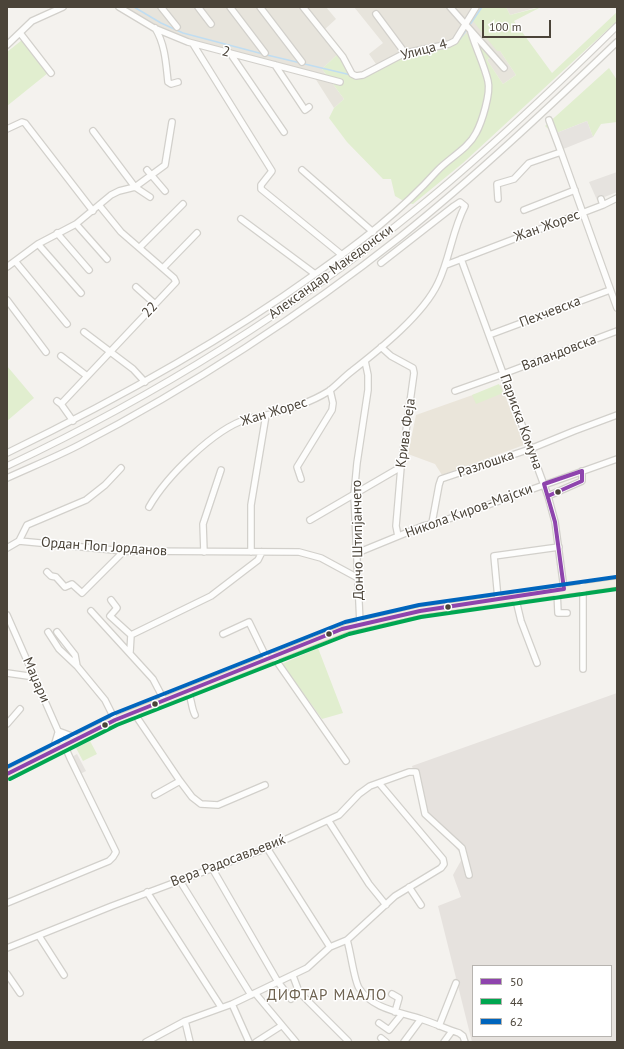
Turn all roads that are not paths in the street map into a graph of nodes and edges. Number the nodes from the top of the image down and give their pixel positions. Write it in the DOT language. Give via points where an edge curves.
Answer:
graph roads {
  1 [pos="63,7"];
  2 [pos="118,7"];
  3 [pos="161,7"];
  4 [pos="198,7"];
  5 [pos="230,7"];
  6 [pos="260,7"];
  7 [pos="303,7"];
  8 [pos="450,7"];
  9 [pos="476,7"];
  10 [pos="376,14"];
  11 [pos="211,24"];
  12 [pos="465,25"];
  13 [pos="617,26"];
  14 [pos="177,27"];
  15 [pos="154,28"];
  16 [pos="471,32"];
  17 [pos="20,33"];
  18 [pos="617,42"];
  19 [pos="193,44"];
  20 [pos="7,45"];
  21 [pos="230,53"];
  22 [pos="265,53"];
  23 [pos="405,53"];
  24 [pos="302,62"];
  25 [pos="274,65"];
  26 [pos="504,68"];
  27 [pos="51,73"];
  28 [pos="178,82"];
  29 [pos="340,82"];
  30 [pos="310,107"];
  31 [pos="549,120"];
  32 [pos="172,122"];
  33 [pos="7,129"];
  34 [pos="93,131"];
  35 [pos="284,132"];
  36 [pos="561,152"];
  37 [pos="147,170"];
  38 [pos="302,170"];
  39 [pos="151,176"];
  40 [pos="135,187"];
  41 [pos="575,190"];
  42 [pos="165,191"];
  43 [pos="150,197"];
  44 [pos="498,198"];
  45 [pos="617,198"];
  46 [pos="601,199"];
  47 [pos="183,204"];
  48 [pos="99,205"];
  49 [pos="603,205"];
  50 [pos="524,210"];
  51 [pos="93,211"];
  52 [pos="583,212"];
  53 [pos="241,219"];
  54 [pos="76,224"];
  55 [pos="373,232"];
  56 [pos="57,233"];
  57 [pos="197,233"];
  58 [pos="38,244"];
  59 [pos="140,247"];
  60 [pos="342,255"];
  61 [pos="107,259"];
  62 [pos="461,260"];
  63 [pos="15,261"];
  64 [pos="381,263"];
  65 [pos="446,265"];
  66 [pos="7,267"];
  67 [pos="163,268"];
  68 [pos="89,270"];
  69 [pos="315,274"];
  70 [pos="136,287"];
  71 [pos="610,290"];
  72 [pos="81,293"];
  73 [pos="7,300"];
  74 [pos="155,304"];
  75 [pos="617,308"];
  76 [pos="67,324"];
  77 [pos="617,331"];
  78 [pos="84,332"];
  79 [pos="489,335"];
  80 [pos="380,347"];
  81 [pos="46,352"];
  82 [pos="111,352"];
  83 [pos="61,356"];
  84 [pos="365,361"];
  85 [pos="503,374"];
  86 [pos="87,376"];
  87 [pos="146,382"];
  88 [pos="330,390"];
  89 [pos="455,391"];
  90 [pos="266,415"];
  91 [pos="617,416"];
  92 [pos="73,421"];
  93 [pos="530,449"];
  94 [pos="7,453"];
  95 [pos="617,459"];
  96 [pos="7,466"];
  97 [pos="401,467"];
  98 [pos="121,468"];
  99 [pos="221,470"];
  100 [pos="582,471"];
  101 [pos="7,478"];
  102 [pos="301,479"];
  103 [pos="544,484"];
  104 [pos="354,495"];
  105 [pos="548,496"];
  106 [pos="149,507"];
  107 [pos="310,520"];
  108 [pos="432,524"];
  109 [pos="398,536"];
  110 [pos="20,541"];
  111 [pos="559,547"];
  112 [pos="7,548"];
  113 [pos="124,551"];
  114 [pos="204,552"];
  115 [pos="251,552"];
  116 [pos="262,552"];
  117 [pos="357,553"];
  118 [pos="47,572"];
  119 [pos="358,578"];
  120 [pos="617,583"];
  121 [pos="583,586"];
  122 [pos="560,590"];
  123 [pos="515,596"];
  124 [pos="498,599"];
  125 [pos="111,600"];
  126 [pos="91,610"];
  127 [pos="567,613"];
  128 [pos="7,615"];
  129 [pos="360,624"];
  130 [pos="48,632"];
  131 [pos="57,632"];
  132 [pos="223,634"];
  133 [pos="130,635"];
  134 [pos="130,652"];
  135 [pos="270,658"];
  136 [pos="537,663"];
  137 [pos="77,666"];
  138 [pos="583,669"];
  139 [pos="7,673"];
  140 [pos="35,677"];
  141 [pos="188,691"];
  142 [pos="164,700"];
  143 [pos="20,709"];
  144 [pos="134,713"];
  145 [pos="195,715"];
  146 [pos="116,720"];
  147 [pos="7,724"];
  148 [pos="58,731"];
  149 [pos="77,738"];
  150 [pos="64,745"];
  151 [pos="54,750"];
  152 [pos="346,761"];
  153 [pos="7,774"];
  154 [pos="180,781"];
  155 [pos="379,783"];
  156 [pos="265,786"];
  157 [pos="155,795"];
  158 [pos="328,820"];
  159 [pos="267,848"];
  160 [pos="212,868"];
  161 [pos="469,875"];
  162 [pos="180,881"];
  163 [pos="409,887"];
  164 [pos="147,892"];
  165 [pos="7,903"];
  166 [pos="386,905"];
  167 [pos="421,905"];
  168 [pos="39,936"];
  169 [pos="347,940"];
  170 [pos="330,947"];
  171 [pos="7,948"];
  172 [pos="7,974"];
  173 [pos="64,975"];
  174 [pos="293,976"];
  175 [pos="278,982"];
  176 [pos="456,983"];
  177 [pos="20,993"];
  178 [pos="253,994"];
  179 [pos="392,994"];
  180 [pos="291,999"];
  181 [pos="232,1004"];
  182 [pos="221,1007"];
  183 [pos="395,1012"];
  184 [pos="402,1014"];
  185 [pos="421,1019"];
  186 [pos="185,1021"];
  187 [pos="379,1023"];
  188 [pos="282,1026"];
  189 [pos="440,1026"];
  190 [pos="452,1031"];
  191 [pos="381,1038"];
  192 [pos="348,1041"];
  193 [pos="146,1042"];
  194 [pos="190,1042"];
  195 [pos="249,1042"];
  196 [pos="256,1042"];
  197 [pos="296,1042"];
  198 [pos="386,1042"];
  199 [pos="404,1042"];
  200 [pos="444,1042"];
  201 [pos="465,1042"];
  1 -- 17 [label="street" via="32,21"];
  2 -- 15 [label="street, 2"];
  3 -- 14 [label="street"];
  4 -- 11 [label="street"];
  5 -- 22 [label="street"];
  6 -- 24 [label="street"];
  7 -- 23 [label="street, Улица 4" via="356,76 363,75"];
  8 -- 12 [label="street"];
  9 -- 12 [label="street, Улица 4"];
  10 -- 23 [label="street"];
  12 -- 16 [label="street"];
  12 -- 23 [label="street, Улица 4" via="455,41 449,44"];
  13 -- 96 [label="street, Александар Македонски" via="495,143 355,257 175,378 85,428"];
  15 -- 19 [label="street, 2"];
  15 -- 28 [label="street" via="161,40 168,82"];
  16 -- 26 [label="street" via="487,46"];
  16 -- 55 [label="street" via="488,86 476,133 425,186"];
  17 -- 20 [label="street"];
  17 -- 27 [label="street"];
  18 -- 101 [label="street, Александар Македонски" via="478,171 400,237 309,304 155,402 79,445"];
  19 -- 21 [label="street, 2"];
  19 -- 60 [label="street" via="272,171 261,185 261,189"];
  21 -- 25 [label="street, 2"];
  21 -- 35 [label="street"];
  25 -- 29 [label="street, 2"];
  25 -- 30 [label="street" via="305,110"];
  31 -- 36 [label="street"];
  32 -- 39 [label="street" via="166,163"];
  33 -- 51 [label="street" via="25,123"];
  34 -- 40 [label="street"];
  36 -- 41 [label="street"];
  36 -- 44 [label="street" via="528,163 514,179 496,184"];
  37 -- 39 [label="street"];
  38 -- 55 [label="street"];
  39 -- 40 [label="street"];
  39 -- 42 [label="street"];
  40 -- 43 [label="street"];
  40 -- 48 [label="street" via="115,193"];
  41 -- 50 [label="street"];
  41 -- 52 [label="street"];
  45 -- 49 [label="street, Жан Жорес"];
  46 -- 49 [label="street"];
  47 -- 59 [label="street"];
  48 -- 51 [label="street"];
  48 -- 59 [label="street, 22" via="121,232"];
  49 -- 52 [label="street, Жан Жорес"];
  51 -- 54 [label="street"];
  52 -- 62 [label="street, Жан Жорес"];
  52 -- 71 [label="street"];
  53 -- 69 [label="street"];
  54 -- 56 [label="street"];
  54 -- 61 [label="street"];
  55 -- 60 [label="street"];
  56 -- 58 [label="street"];
  56 -- 68 [label="street"];
  57 -- 67 [label="street"];
  58 -- 63 [label="street"];
  58 -- 72 [label="street"];
  59 -- 67 [label="street, 22"];
  60 -- 69 [label="street"];
  62 -- 65 [label="street, Жан Жорес"];
  62 -- 79 [label="street, Париска Комуна"];
  63 -- 66 [label="street"];
  63 -- 76 [label="street"];
  64 -- 65 [label="street, Жан Жорес" via="460,202 465,206 456,223"];
  65 -- 80 [label="street, Жан Жорес" via="433,294"];
  67 -- 74 [label="street, 22" via="176,282"];
  69 -- 87 [label="street" via="227,334"];
  70 -- 74 [label="street"];
  71 -- 75 [label="street"];
  71 -- 79 [label="street, Пехчевска"];
  73 -- 81 [label="street"];
  74 -- 82 [label="street, 22"];
  77 -- 85 [label="street, Валандовска"];
  78 -- 82 [label="street"];
  79 -- 85 [label="street, Париска Комуна"];
  80 -- 84 [label="street, Жан Жорес"];
  80 -- 97 [label="street, Крива Феја" via="414,370"];
  82 -- 86 [label="street, 22"];
  82 -- 87 [label="street"];
  83 -- 86 [label="street"];
  84 -- 88 [label="street, Жан Жорес"];
  84 -- 104 [label="street, Дончо Штипјанчето" via="368,390"];
  85 -- 89 [label="street, Валандовска"];
  85 -- 93 [label="street, Париска Комуна"];
  86 -- 92 [label="street, 22" via="59,402"];
  87 -- 92 [label="street"];
  88 -- 90 [label="street, Жан Жорес" via="305,404"];
  88 -- 102 [label="street" via="333,407 297,467"];
  90 -- 106 [label="street, Жан Жорес" via="248,418 225,430 162,486"];
  90 -- 115 [label="street" via="251,505"];
  91 -- 93 [label="street, Разлошка"];
  92 -- 94 [label="street"];
  93 -- 103 [label="street, Париска Комуна"];
  93 -- 108 [label="street, Разлошка" via="441,479"];
  95 -- 100 [label="street, Никола Киров-Мајски"];
  97 -- 104 [label="street"];
  97 -- 109 [label="street, Крива Феја" via="396,526"];
  98 -- 110 [label="street" via="86,500 27,525"];
  99 -- 114 [label="street" via="203,524"];
  100 -- 103 [label="street, Никола Киров-Мајски"];
  100 -- 105 [label="street, Никола Киров-Мајски" via="582,481"];
  103 -- 105 [label="street, Париска Комуна"];
  103 -- 108 [label="street, Никола Киров-Мајски"];
  104 -- 107 [label="street"];
  104 -- 117 [label="street, Дончо Штипјанчето"];
  105 -- 111 [label="street, Париска Комуна"];
  108 -- 109 [label="street, Никола Киров-Мајски"];
  109 -- 117 [label="street, Никола Киров-Мајски"];
  110 -- 112 [label="street"];
  110 -- 113 [label="street, Ордан Поп Јорданов"];
  111 -- 122 [label="street, Париска Комуна"];
  111 -- 124 [label="street" via="494,556"];
  113 -- 114 [label="street, Ордан Поп Јорданов"];
  113 -- 118 [label="street" via="82,593 72,584 65,587"];
  114 -- 115 [label="street, Ордан Поп Јорданов"];
  115 -- 116 [label="street, Ордан Поп Јорданов"];
  116 -- 119 [label="street, Ордан Поп Јорданов" via="311,554"];
  116 -- 133 [label="street" via="258,560 211,596"];
  117 -- 119 [label="street, Дончо Штипјанчето"];
  119 -- 129 [label="street, Дончо Штипјанчето"];
  120 -- 121 [label="main road"];
  121 -- 122 [label="main road"];
  121 -- 138 [label="street"];
  122 -- 123 [label="main road"];
  122 -- 127 [label="street, Париска Комуна" via="558,613"];
  123 -- 124 [label="main road"];
  123 -- 136 [label="street" via="521,621"];
  124 -- 129 [label="main road" via="420,611"];
  125 -- 133 [label="street" via="117,608 110,616"];
  126 -- 134 [label="street"];
  128 -- 140 [label="street, Маџари"];
  129 -- 135 [label="main road"];
  130 -- 137 [label="street" via="59,649"];
  131 -- 137 [label="street" via="75,655"];
  132 -- 135 [label="street" via="249,622"];
  133 -- 134 [label="street"];
  134 -- 142 [label="street" via="153,679"];
  135 -- 141 [label="main road"];
  135 -- 152 [label="street"];
  137 -- 146 [label="street" via="105,700"];
  139 -- 140 [label="street"];
  140 -- 148 [label="street, Маџари"];
  141 -- 142 [label="main road"];
  141 -- 145 [label="street"];
  142 -- 144 [label="main road"];
  143 -- 147 [label="street"];
  144 -- 146 [label="main road"];
  144 -- 154 [label="street"];
  146 -- 149 [label="main road"];
  148 -- 149 [label="street"];
  148 -- 150 [label="street, Маџари"];
  148 -- 151 [label="street"];
  149 -- 150 [label="main road"];
  150 -- 151 [label="main road"];
  150 -- 165 [label="street, Маџари" via="115,848 115,854 109,861"];
  151 -- 153 [label="main road"];
  154 -- 156 [label="street" via="196,801 206,805 218,804"];
  154 -- 157 [label="street"];
  155 -- 158 [label="street, Вера Радосављевиќ" via="370,786 339,815"];
  155 -- 161 [label="street, Вера Радосављевиќ" via="416,772 425,814 462,848"];
  155 -- 163 [label="street" via="444,861 441,868"];
  158 -- 159 [label="street, Вера Радосављевиќ"];
  158 -- 166 [label="street" via="369,884"];
  159 -- 160 [label="street, Вера Радосављевиќ"];
  159 -- 170 [label="street"];
  160 -- 162 [label="street, Вера Радосављевиќ"];
  160 -- 175 [label="street"];
  162 -- 164 [label="street, Вера Радосављевиќ"];
  162 -- 178 [label="street"];
  163 -- 166 [label="street"];
  163 -- 167 [label="street"];
  164 -- 168 [label="street, Вера Радосављевиќ"];
  164 -- 182 [label="street"];
  166 -- 169 [label="street"];
  168 -- 171 [label="street, Вера Радосављевиќ"];
  168 -- 173 [label="street"];
  169 -- 170 [label="street"];
  169 -- 183 [label="street" via="359,988 378,1005"];
  170 -- 174 [label="street" via="307,968"];
  172 -- 177 [label="street"];
  174 -- 175 [label="street"];
  174 -- 192 [label="street" via="299,992"];
  175 -- 178 [label="street"];
  175 -- 180 [label="street"];
  176 -- 189 [label="street"];
  178 -- 181 [label="street"];
  178 -- 188 [label="street"];
  179 -- 183 [label="street" via="399,998"];
  181 -- 182 [label="street"];
  181 -- 195 [label="street"];
  182 -- 186 [label="street"];
  183 -- 184 [label="street"];
  184 -- 185 [label="street"];
  184 -- 187 [label="street" via="389,1030"];
  185 -- 189 [label="street"];
  185 -- 199 [label="street"];
  186 -- 193 [label="street"];
  186 -- 194 [label="street"];
  188 -- 196 [label="street"];
  188 -- 197 [label="street"];
  189 -- 190 [label="street"];
  190 -- 200 [label="street"];
  190 -- 201 [label="street" via="463,1036"];
  191 -- 198 [label="street"];
}
